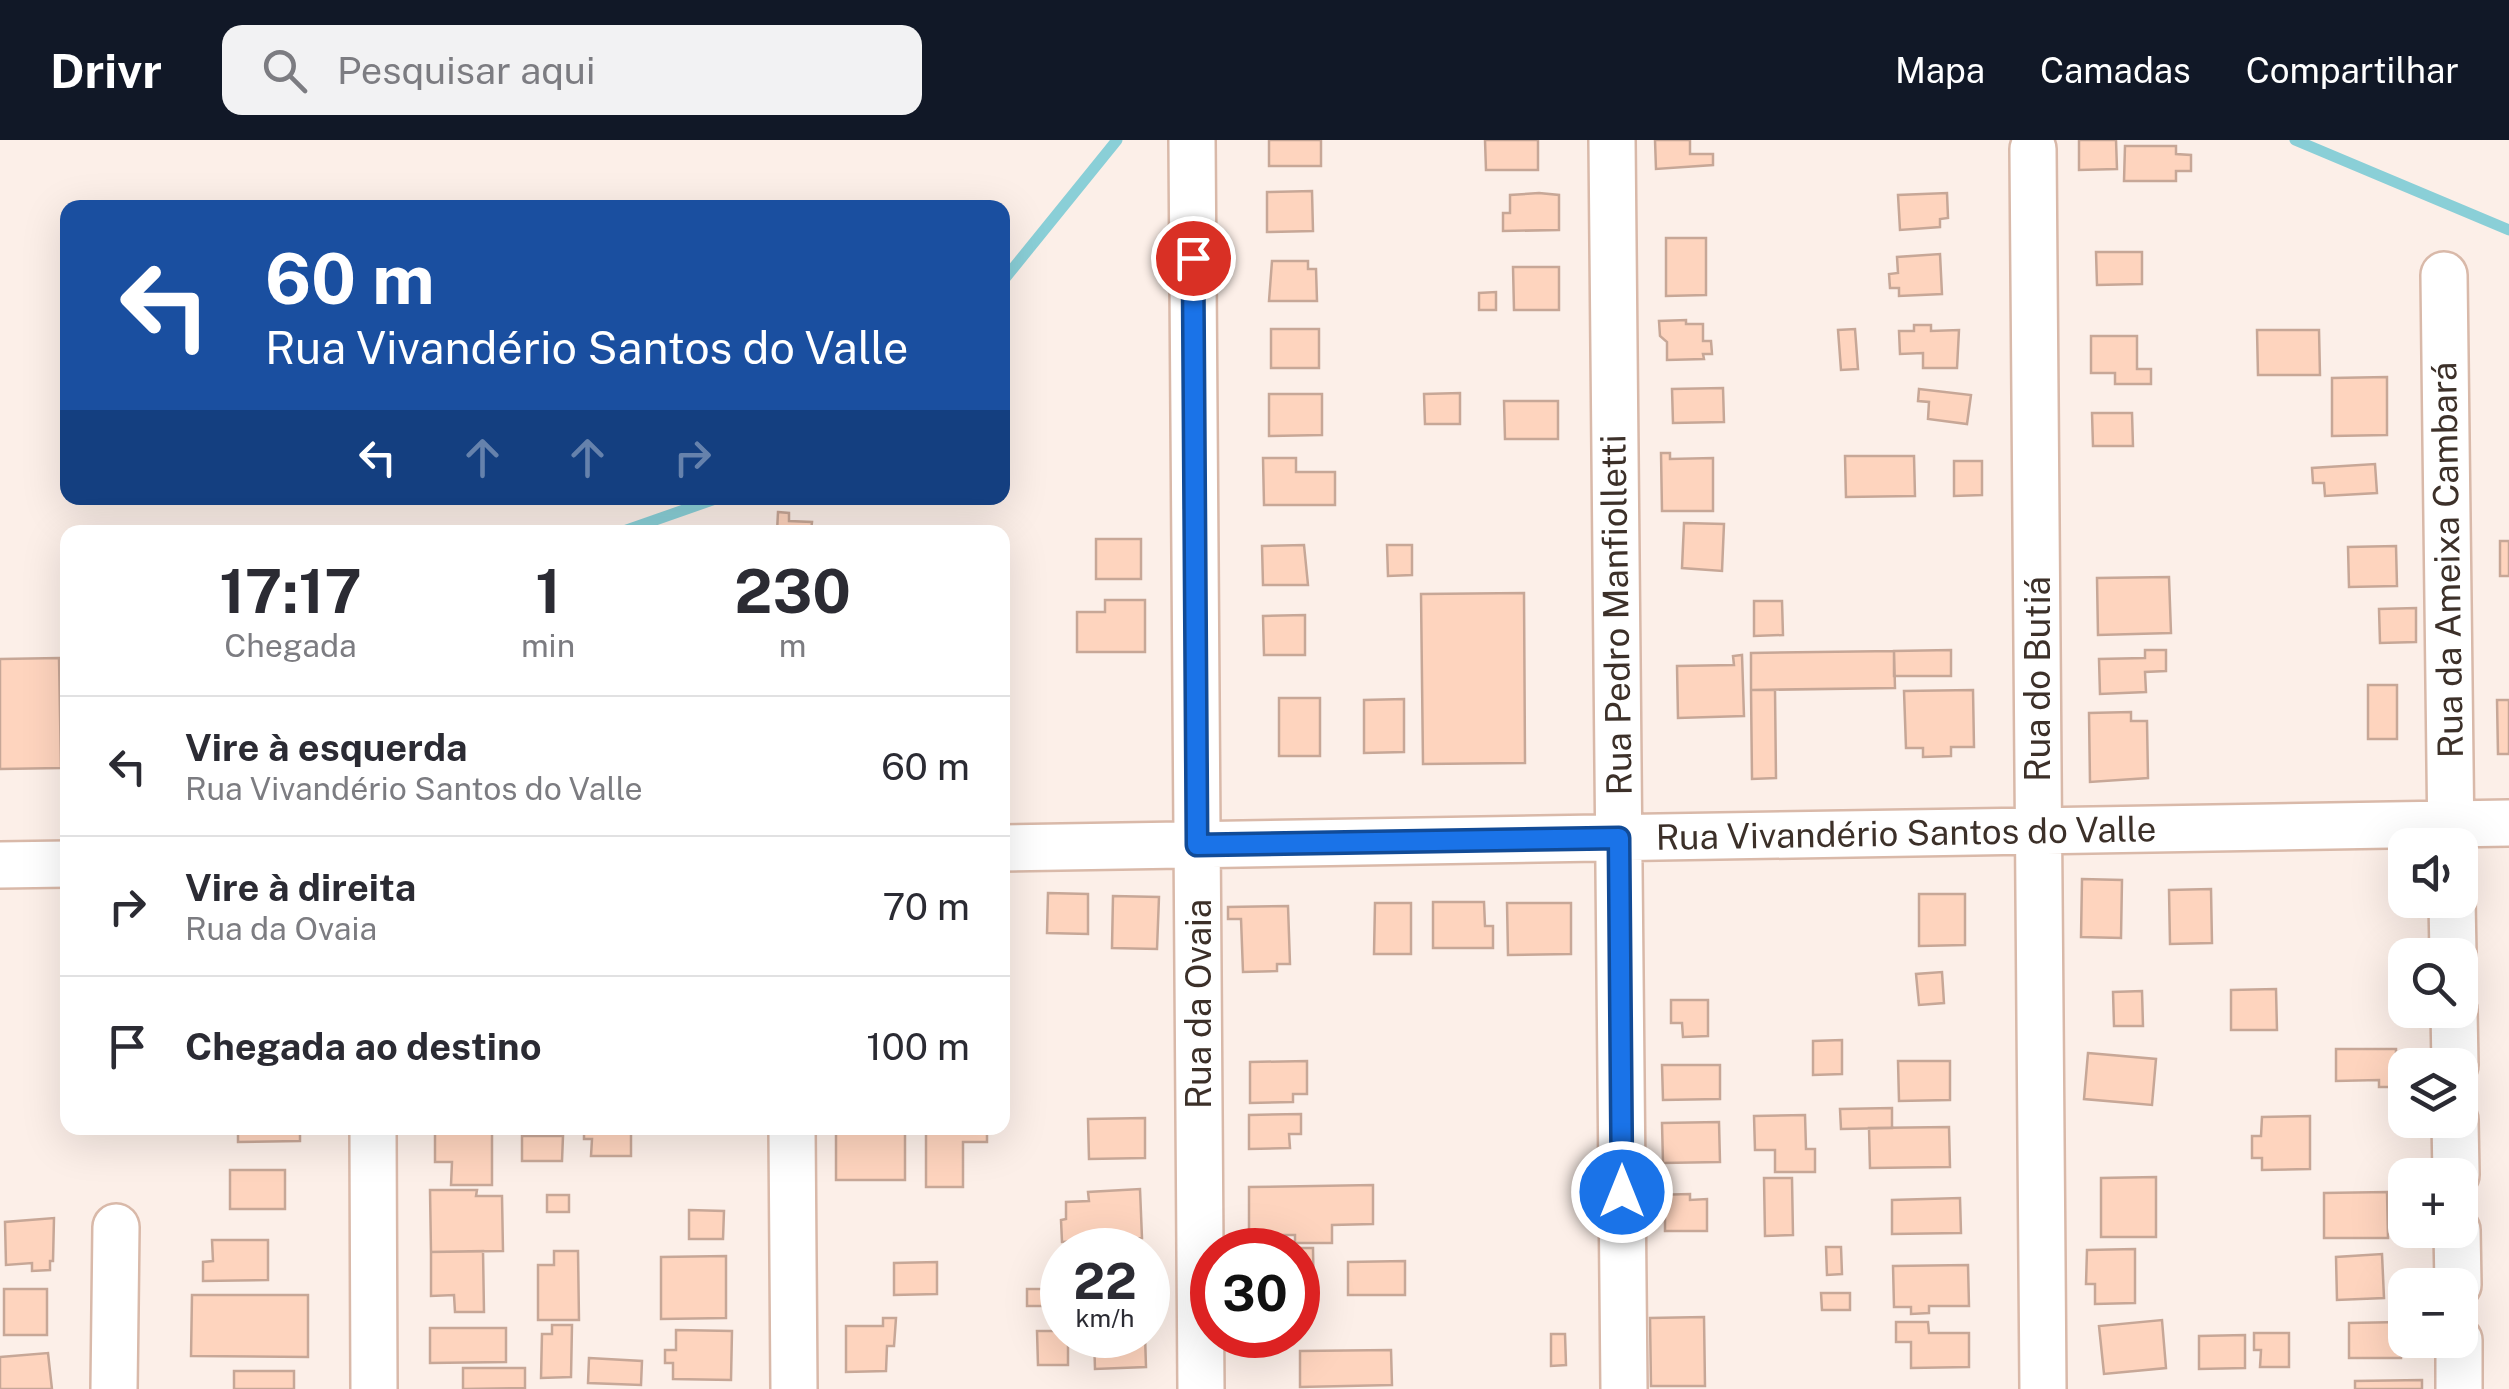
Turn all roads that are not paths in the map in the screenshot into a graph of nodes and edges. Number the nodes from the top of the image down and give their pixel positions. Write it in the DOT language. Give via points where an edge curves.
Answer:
graph roads {
  1 [pos="1192,140"];
  2 [pos="1612,140"];
  3 [pos="2033,149"];
  4 [pos="2444,275"];
  5 [pos="2509,824"];
  6 [pos="2451,828"];
  7 [pos="2478,830"];
  8 [pos="2038,831"];
  9 [pos="2388,834"];
  10 [pos="1619,838"];
  11 [pos="1197,845"];
  12 [pos="1010,848"];
  13 [pos="60,864"];
  14 [pos="0,865"];
  15 [pos="373,1135"];
  16 [pos="792,1135"];
  17 [pos="116,1227"];
  18 [pos="2458,1358"];
  19 [pos="114,1389"];
  20 [pos="374,1389"];
  21 [pos="794,1389"];
  22 [pos="1201,1389"];
  23 [pos="1624,1389"];
  24 [pos="2042,1389"];
  25 [pos="2459,1389"];
  1 -- 11 [label="street, Rua da Ovaia"];
  2 -- 10 [label="street, Rua Pedro Manfiolletti"];
  3 -- 8 [label="street, Rua do Butiá"];
  4 -- 6 [label="street, Rua da Ameixa Cambará"];
  5 -- 7 [label="street, Rua Vivandério Santos do Valle"];
  8 -- 9 [label="street, Rua Vivandério Santos do Valle"];
  8 -- 10 [label="street, Rua Vivandério Santos do Valle"];
  8 -- 24 [label="street, Rua do Butiá"];
  10 -- 11 [label="street, Rua Vivandério Santos do Valle"];
  10 -- 23 [label="street, Rua Pedro Manfiolletti"];
  11 -- 12 [label="street, Rua Vivandério Santos do Valle"];
  11 -- 22 [label="street, Rua da Ovaia"];
  13 -- 14 [label="street"];
  15 -- 20 [label="street"];
  16 -- 21 [label="street"];
  17 -- 19 [label="street"];
  18 -- 25 [label="street"];
}
